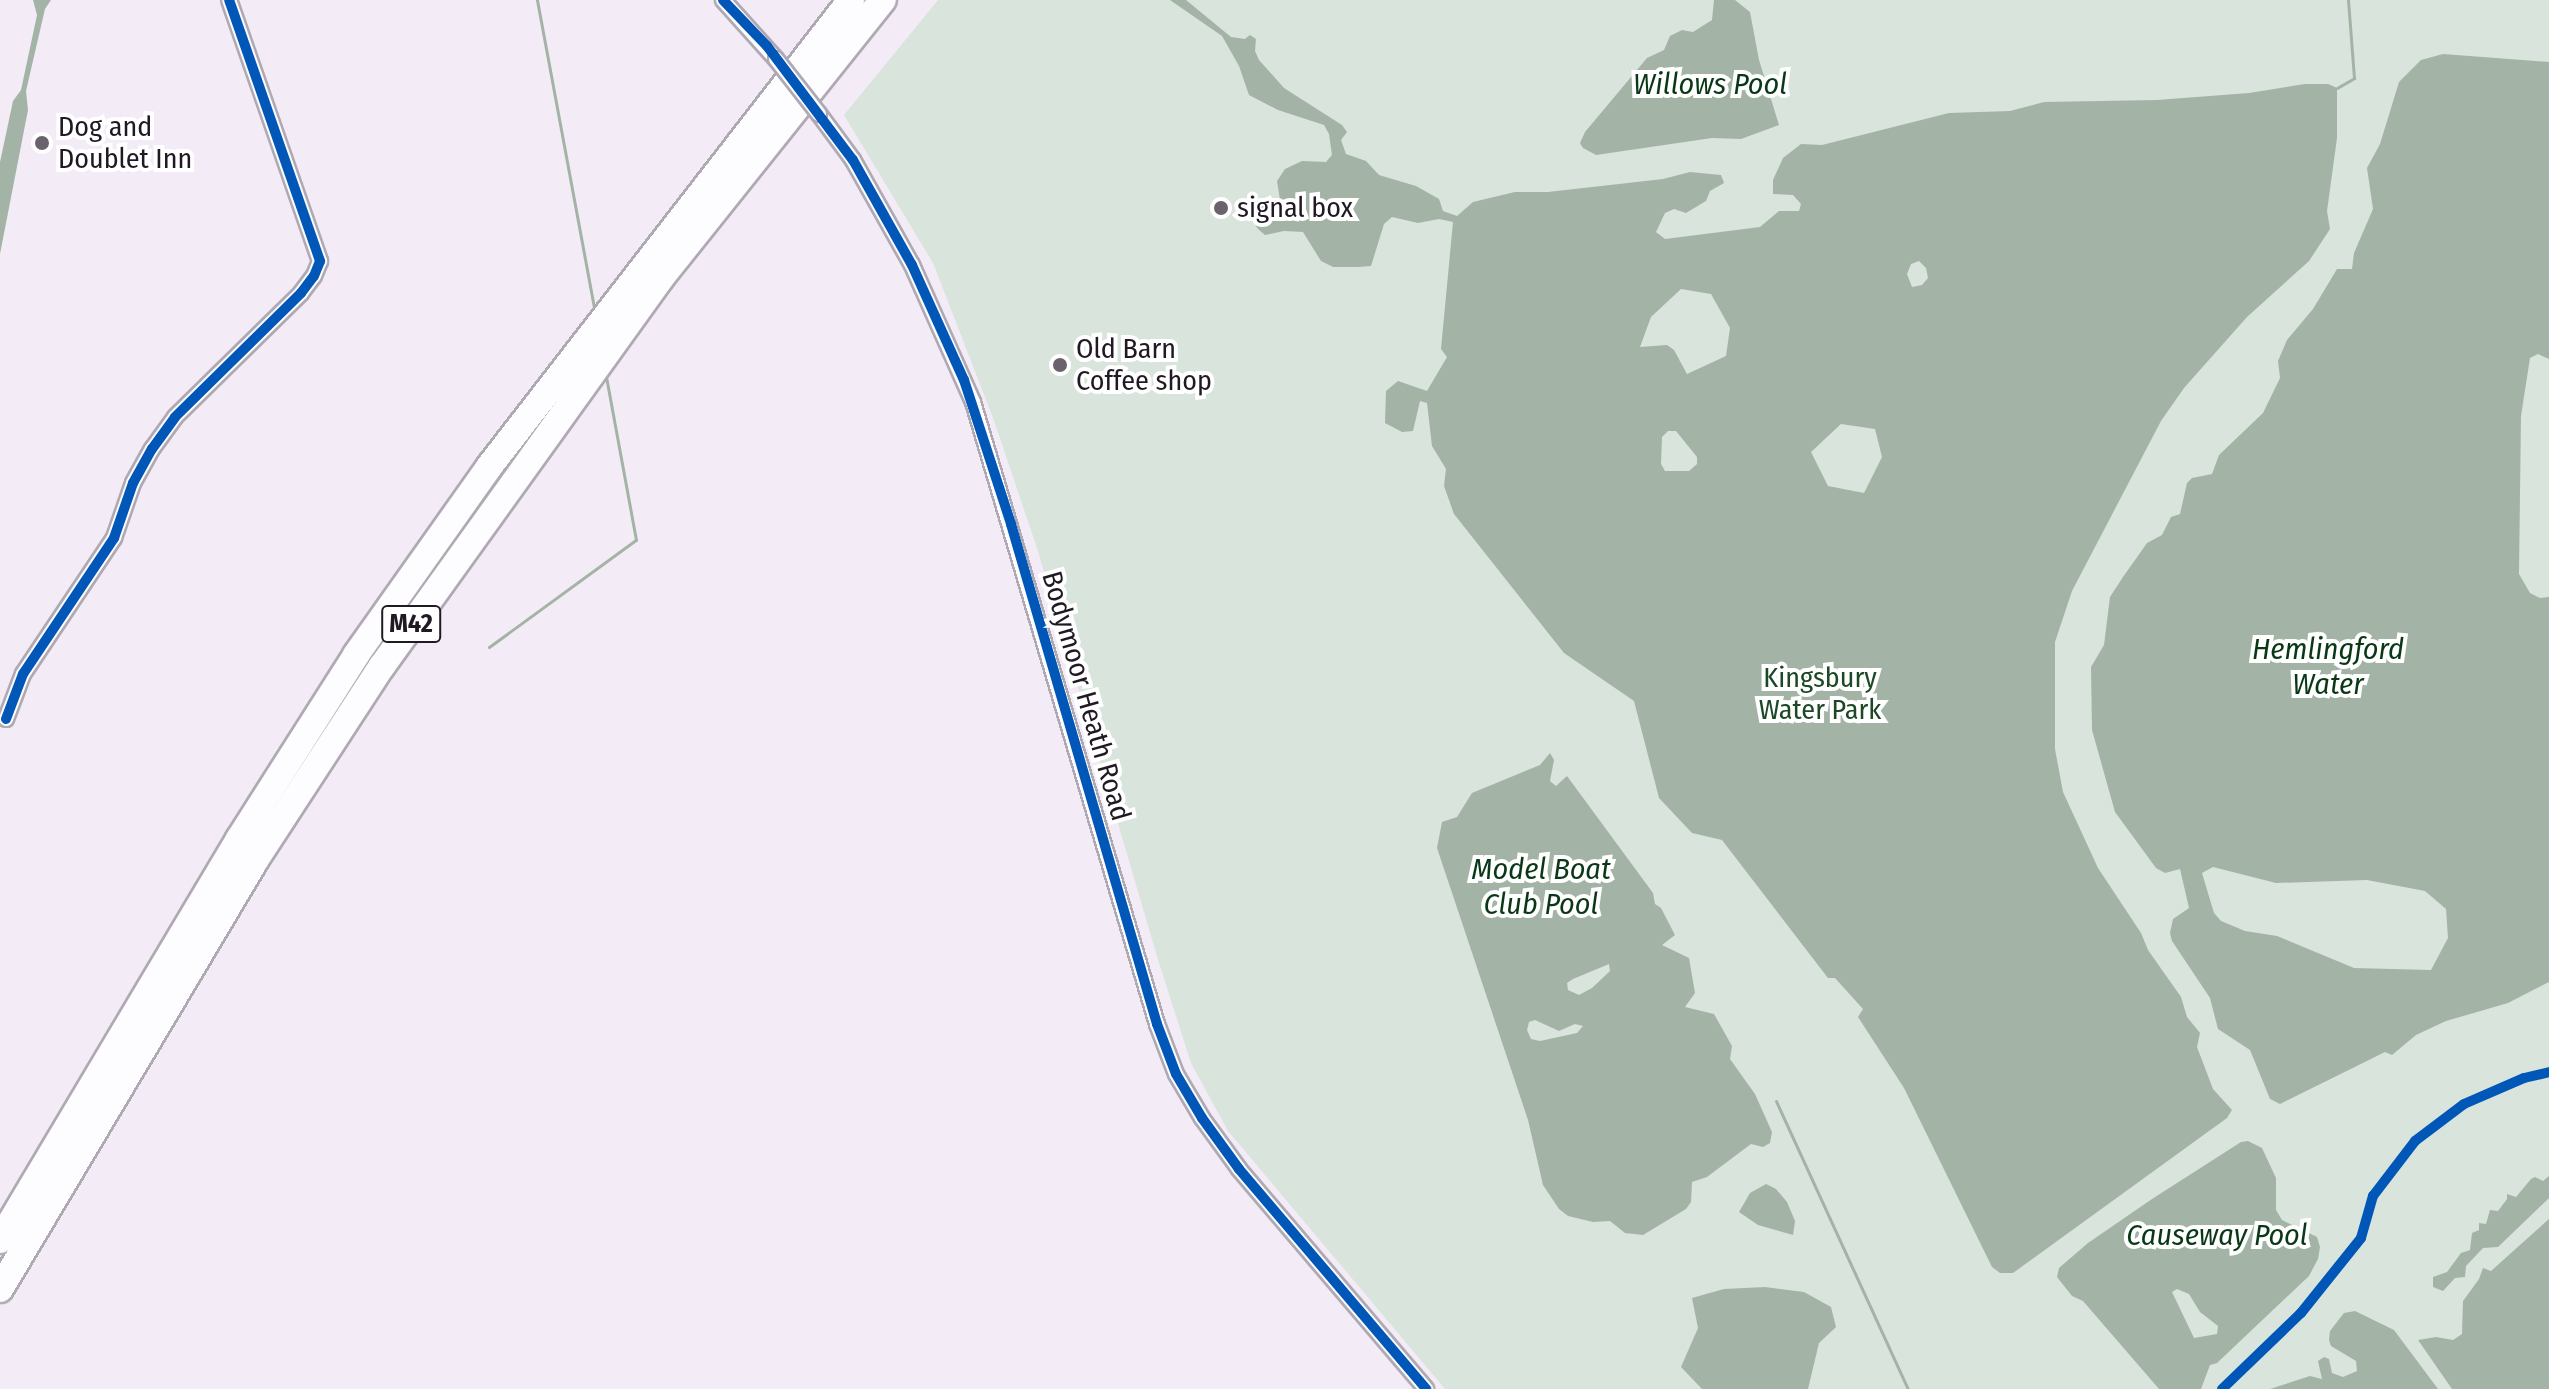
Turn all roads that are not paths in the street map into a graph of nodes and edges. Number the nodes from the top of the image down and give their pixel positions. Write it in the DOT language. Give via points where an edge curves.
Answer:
graph roads {
  1 [pos="229,0"];
  2 [pos="723,0"];
  3 [pos="851,0"];
  4 [pos="883,0"];
  5 [pos="6,719"];
  6 [pos="0,1240"];
  7 [pos="0,1289"];
  8 [pos="1426,1389"];
  1 -- 5 [label="street" via="320,261 301,293 175,417 152,449 133,483 114,538 23,674"];
  2 -- 8 [label="street, Bodymoor Heath Road, bridge" via="853,160 912,265 973,402 1176,1074 1239,1169"];
  3 -- 6 [label="highway, M42" via="489,467 356,655 239,839"];
  4 -- 7 [label="highway, M42" via="660,279 382,666 256,859"];
}
